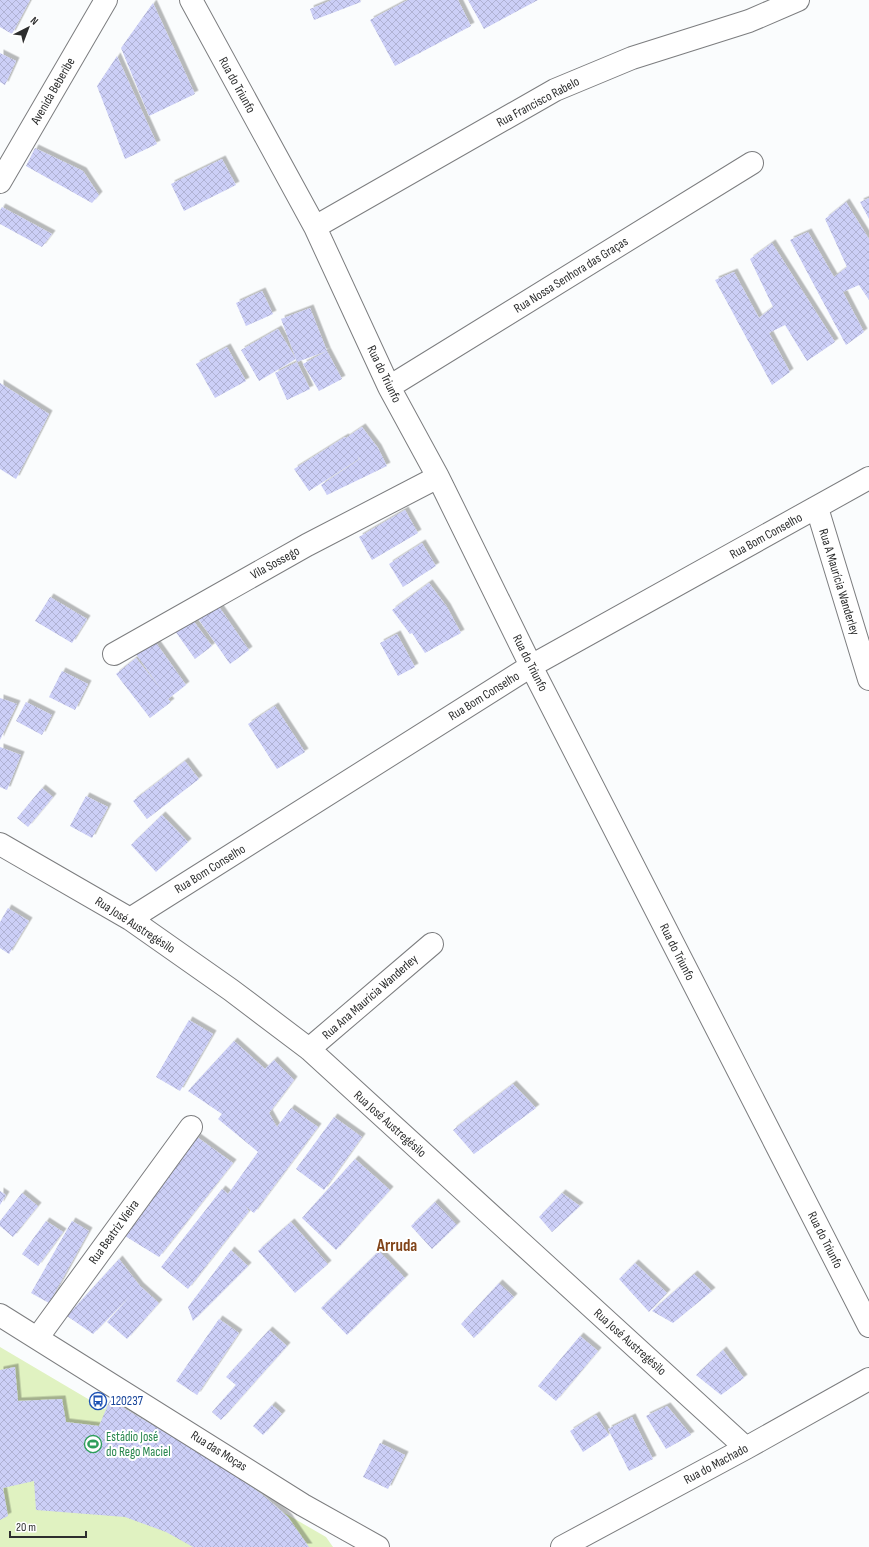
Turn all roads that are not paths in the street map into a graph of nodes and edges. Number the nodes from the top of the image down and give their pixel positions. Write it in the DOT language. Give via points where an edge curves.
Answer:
graph roads {
  1 [pos="106,0"];
  2 [pos="191,0"];
  3 [pos="798,0"];
  4 [pos="752,163"];
  5 [pos="0,182"];
  6 [pos="315,227"];
  7 [pos="389,387"];
  8 [pos="438,477"];
  9 [pos="869,478"];
  10 [pos="817,508"];
  11 [pos="865,651"];
  12 [pos="114,654"];
  13 [pos="531,666"];
  14 [pos="869,679"];
  15 [pos="0,844"];
  16 [pos="130,919"];
  17 [pos="432,944"];
  18 [pos="309,1050"];
  19 [pos="191,1127"];
  20 [pos="0,1315"];
  21 [pos="869,1326"];
  22 [pos="38,1337"];
  23 [pos="869,1379"];
  24 [pos="746,1448"];
  25 [pos="378,1547"];
  26 [pos="562,1547"];
  1 -- 5 [label="street, Avenida Beberibe"];
  2 -- 6 [label="street, Rua do Triunfo"];
  3 -- 6 [label="street, Rua Francisco Rabelo" via="749,22 632,58 554,90"];
  4 -- 7 [label="street, Rua Nossa Senhora das Graças"];
  6 -- 7 [label="street, Rua do Triunfo"];
  7 -- 8 [label="street, Rua do Triunfo"];
  8 -- 12 [label="street, Vila Sossego" via="307,545"];
  8 -- 13 [label="street, Rua do Triunfo"];
  9 -- 10 [label="street, Rua Bom Conselho"];
  10 -- 11 [label="street, Rua A Maurícia Wanderley"];
  10 -- 13 [label="street, Rua Bom Conselho"];
  11 -- 14 [label="street, Rua A Maurícia Wanderley"];
  13 -- 16 [label="street, Rua Bom Conselho"];
  13 -- 21 [label="street, Rua do Triunfo"];
  15 -- 16 [label="street, Rua José Austregésilo"];
  16 -- 18 [label="street, Rua José Austregésilo" via="231,990"];
  17 -- 18 [label="street, Rua Ana Maurícia Wanderley"];
  18 -- 24 [label="street, Rua José Austregésilo"];
  19 -- 22 [label="street, Rua Beatriz Vieira"];
  20 -- 22 [label="street, Rua das Moças"];
  22 -- 25 [label="street, Rua das Moças" via="303,1505"];
  23 -- 24 [label="street, Rua do Machado"];
  24 -- 26 [label="street, Rua do Machado"];
}
